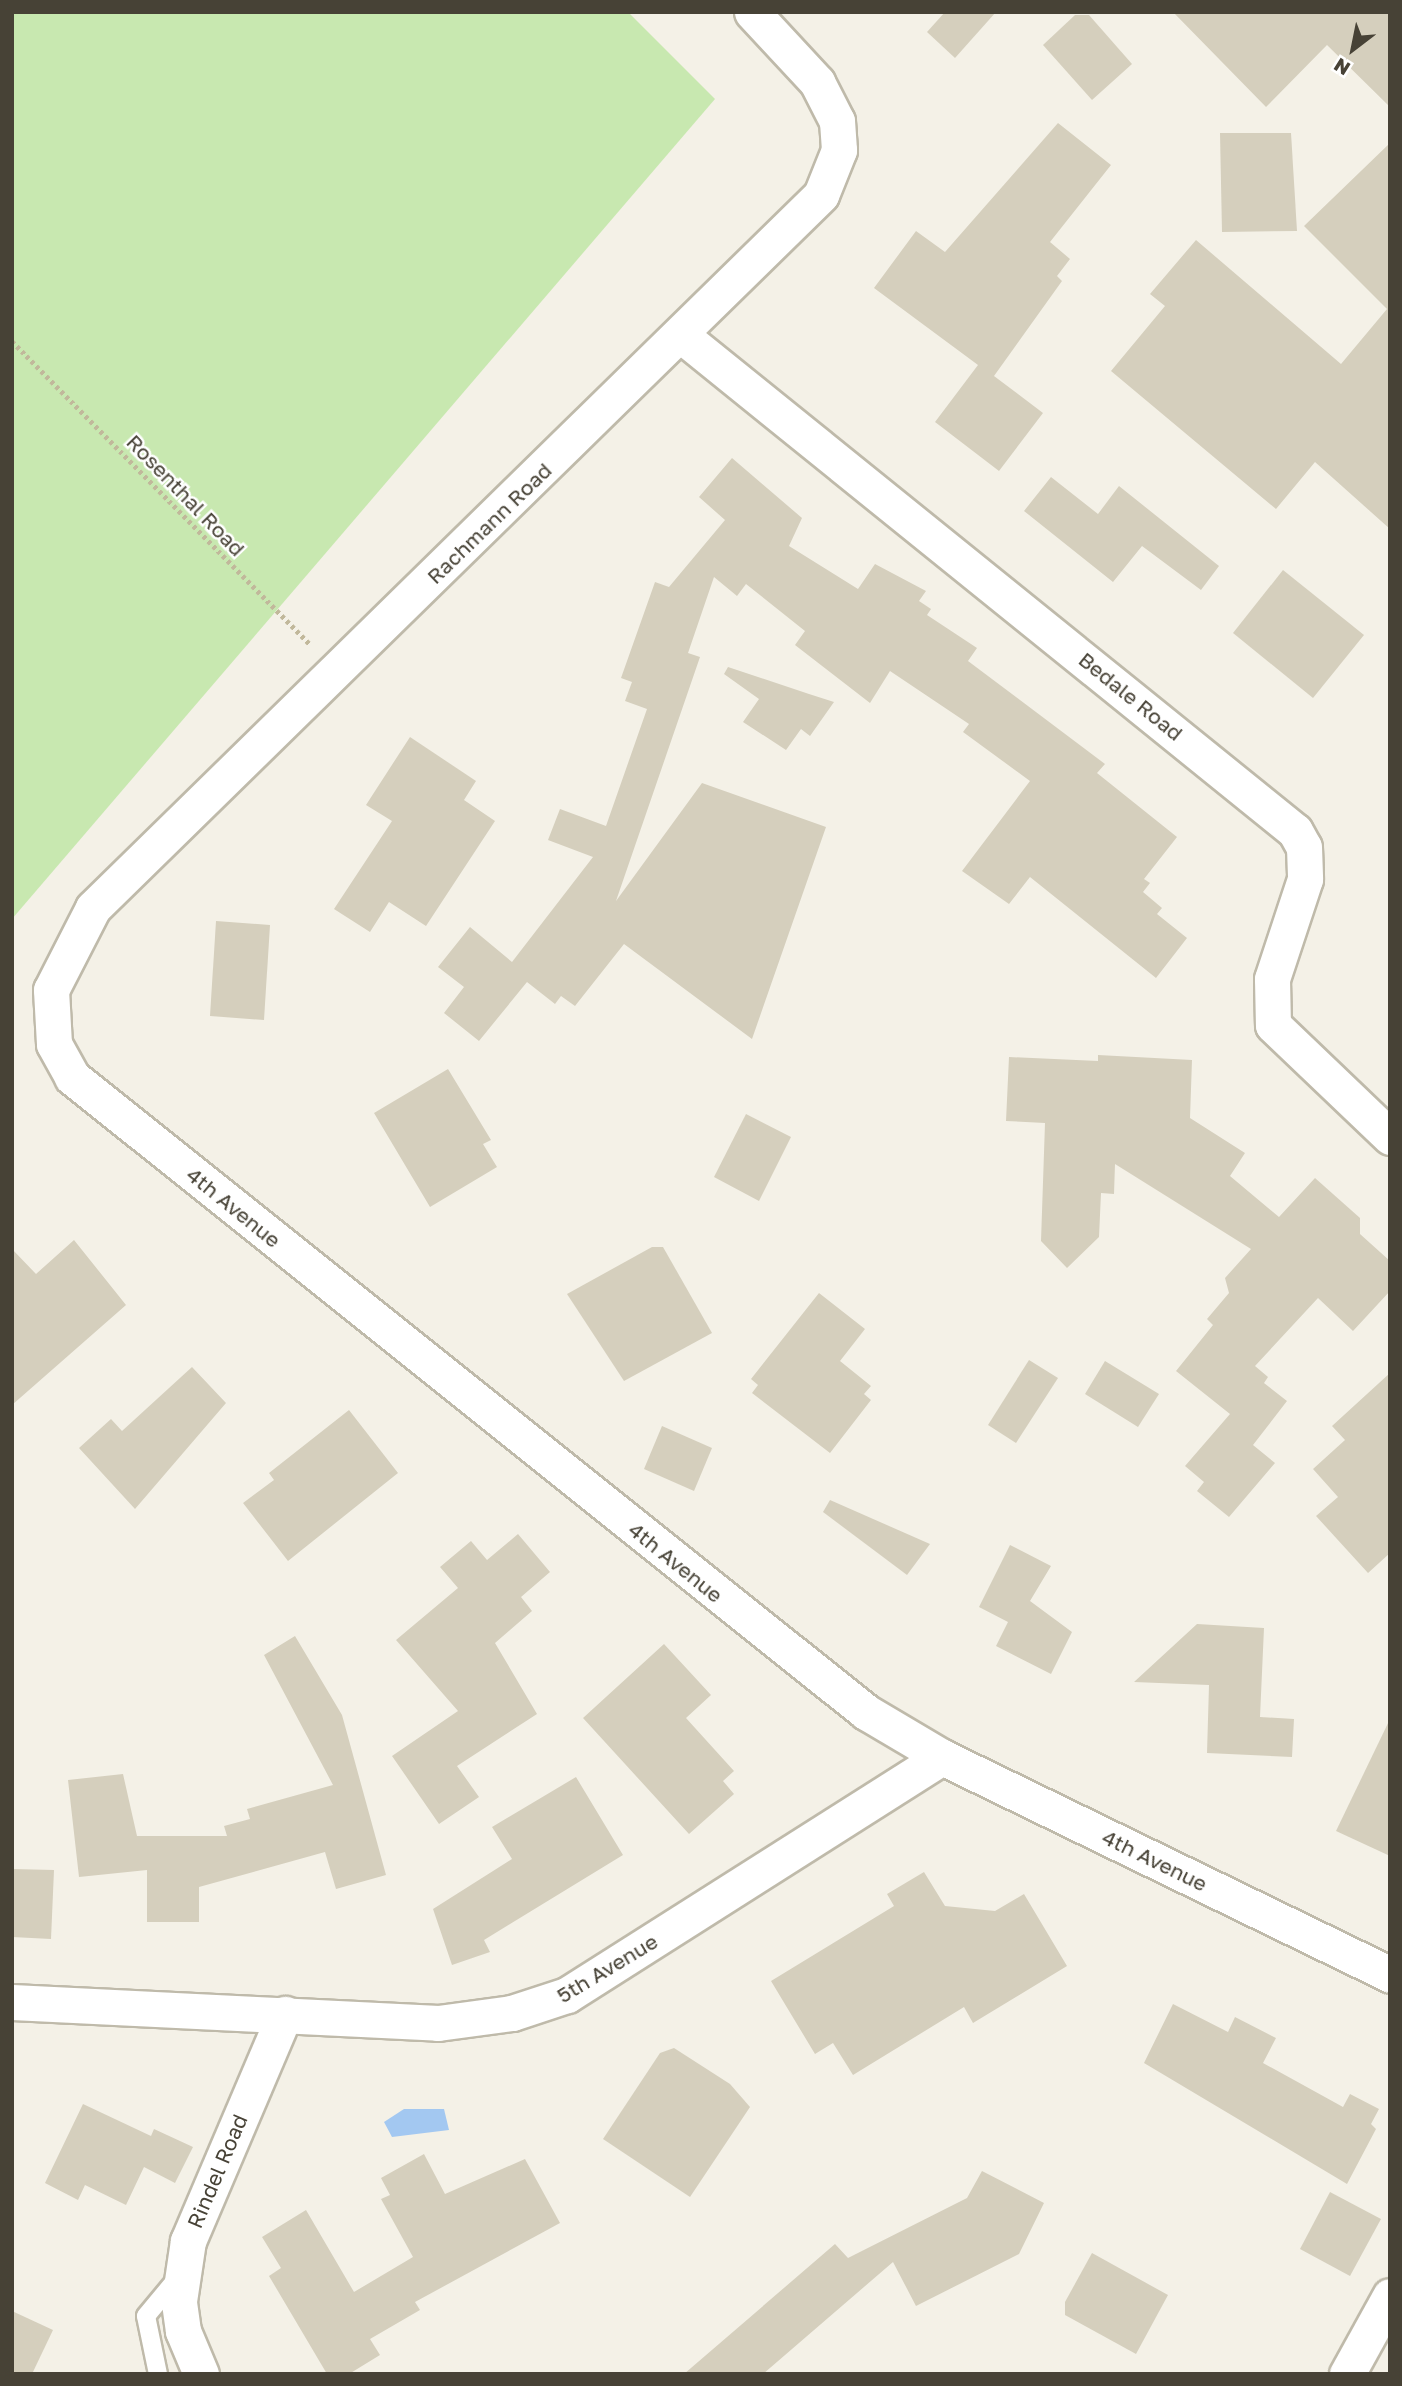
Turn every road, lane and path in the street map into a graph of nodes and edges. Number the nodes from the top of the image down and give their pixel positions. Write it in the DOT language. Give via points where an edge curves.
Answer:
graph roads {
  1 [pos="752,12"];
  2 [pos="681,335"];
  3 [pos="12,341"];
  4 [pos="337,672"];
  5 [pos="50,1028"];
  6 [pos="1390,1137"];
  7 [pos="942,1757"];
  8 [pos="1390,1975"];
  9 [pos="12,2002"];
  10 [pos="285,2014"];
  11 [pos="183,2272"];
  12 [pos="1390,2296"];
  13 [pos="158,2374"];
  14 [pos="201,2374"];
  15 [pos="1347,2374"];
  1 -- 2 [label="street, Rachmann Road" via="817,82 837,121 839,150 813,205"];
  2 -- 4 [label="street, Rachmann Road"];
  2 -- 6 [label="street, Bedale Road" via="1295,831 1304,847 1305,879 1272,979 1273,1025"];
  3 -- 4 [label="path, Rosenthal Road"];
  4 -- 5 [label="street, Rachmann Road" via="93,908 55,976"];
  5 -- 7 [label="street, 4th Avenue" via="72,1077 828,1684"];
  7 -- 8 [label="street, 4th Avenue"];
  7 -- 10 [label="street, 5th Avenue" via="552,2001 438,2023"];
  9 -- 10 [label="street, 5th Avenue"];
  10 -- 11 [label="street, Rindel Road" via="196,2215"];
  11 -- 13 [label="lane" via="146,2316"];
  11 -- 14 [label="street, Rindel Road" via="183,2331"];
  12 -- 15 [label="street"];
}
